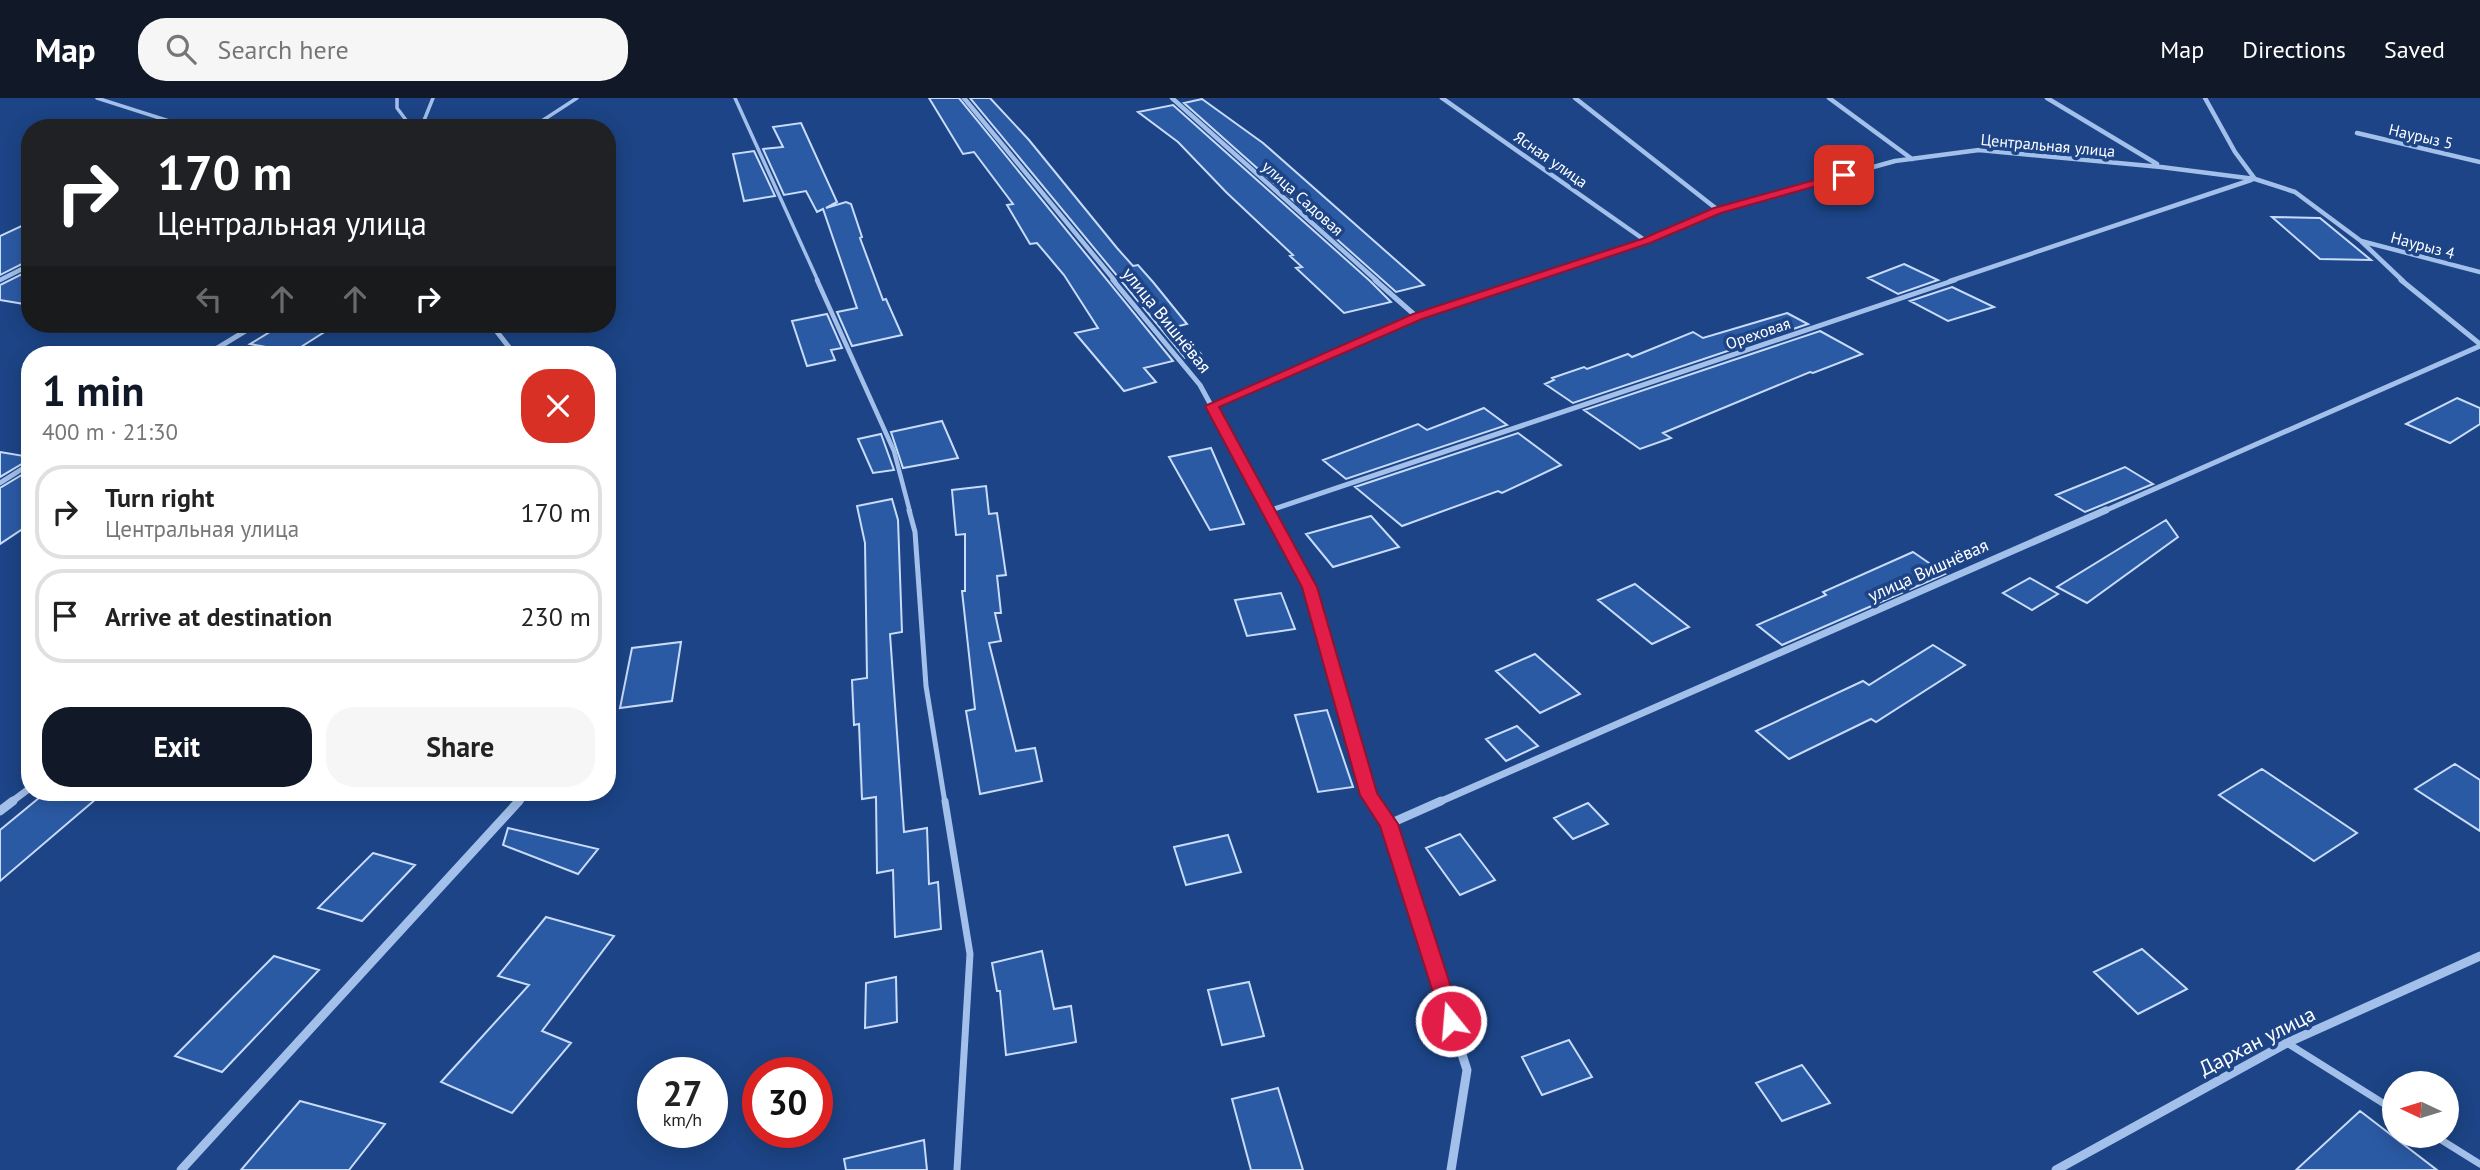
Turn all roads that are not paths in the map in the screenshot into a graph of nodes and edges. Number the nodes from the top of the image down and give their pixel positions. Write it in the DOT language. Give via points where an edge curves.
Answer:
graph roads {
  1 [pos="97,98"];
  2 [pos="397,98"];
  3 [pos="432,98"];
  4 [pos="577,98"];
  5 [pos="735,98"];
  6 [pos="964,98"];
  7 [pos="1172,98"];
  8 [pos="1442,98"];
  9 [pos="1575,98"];
  10 [pos="1829,98"];
  11 [pos="2047,98"];
  12 [pos="2205,98"];
  13 [pos="163,119"];
  14 [pos="405,119"];
  15 [pos="424,119"];
  16 [pos="545,119"];
  17 [pos="2357,133"];
  18 [pos="1913,159"];
  19 [pos="2480,162"];
  20 [pos="2161,167"];
  21 [pos="2255,179"];
  22 [pos="1718,210"];
  23 [pos="1646,241"];
  24 [pos="2361,241"];
  25 [pos="21,270"];
  26 [pos="2480,272"];
  27 [pos="0,280"];
  28 [pos="1418,317"];
  29 [pos="242,333"];
  30 [pos="2480,345"];
  31 [pos="221,346"];
  32 [pos="1211,406"];
  33 [pos="21,470"];
  34 [pos="0,483"];
  35 [pos="1268,511"];
  36 [pos="21,795"];
  37 [pos="520,801"];
  38 [pos="0,811"];
  39 [pos="1389,824"];
  40 [pos="2480,956"];
  41 [pos="2287,1043"];
  42 [pos="2382,1102"];
  43 [pos="2454,1148"];
  44 [pos="2480,1164"];
  45 [pos="181,1170"];
  46 [pos="957,1170"];
  47 [pos="1451,1170"];
  48 [pos="2056,1170"];
  1 -- 13 [label="lane"];
  2 -- 14 [label="lane" via="397,108"];
  3 -- 15 [label="lane"];
  4 -- 16 [label="lane"];
  5 -- 46 [label="lane" via="894,451 915,532 926,686 970,954"];
  6 -- 32 [label="street, улица Вишнёвая" via="1200,385"];
  7 -- 28 [label="street, улица Садовая"];
  8 -- 23 [label="street, Ясная улица"];
  9 -- 22 [label="street"];
  10 -- 18 [label="street"];
  11 -- 20 [label="street"];
  12 -- 21 [label="street"];
  17 -- 19 [label="street, Наурыз 5"];
  18 -- 20 [label="street, Центральная улица" via="1979,150"];
  18 -- 22 [label="street, Центральная улица"];
  20 -- 21 [label="street, Центральная улица"];
  21 -- 24 [label="street, Центральная улица" via="2295,192"];
  21 -- 35 [label="street, Ореховая"];
  22 -- 23 [label="street, Центральная улица"];
  23 -- 28 [label="street, Центральная улица"];
  24 -- 26 [label="street, Наурыз 4"];
  24 -- 30 [label="street" via="2417,295"];
  25 -- 27 [label="street"];
  28 -- 32 [label="street, Центральная улица"];
  29 -- 31 [label="street"];
  30 -- 39 [label="street, улица Вишнёвая"];
  32 -- 35 [label="street, улица Вишнёвая"];
  33 -- 34 [label="street"];
  35 -- 39 [label="street, улица Вишнёвая" via="1310,587 1369,795"];
  36 -- 38 [label="street"];
  37 -- 45 [label="street"];
  39 -- 47 [label="street, улица Вишнёвая" via="1467,1070"];
  40 -- 41 [label="street, Дархан улица"];
  41 -- 42 [label="lane"];
  41 -- 48 [label="street, Дархан улица"];
  43 -- 44 [label="lane"];
}
